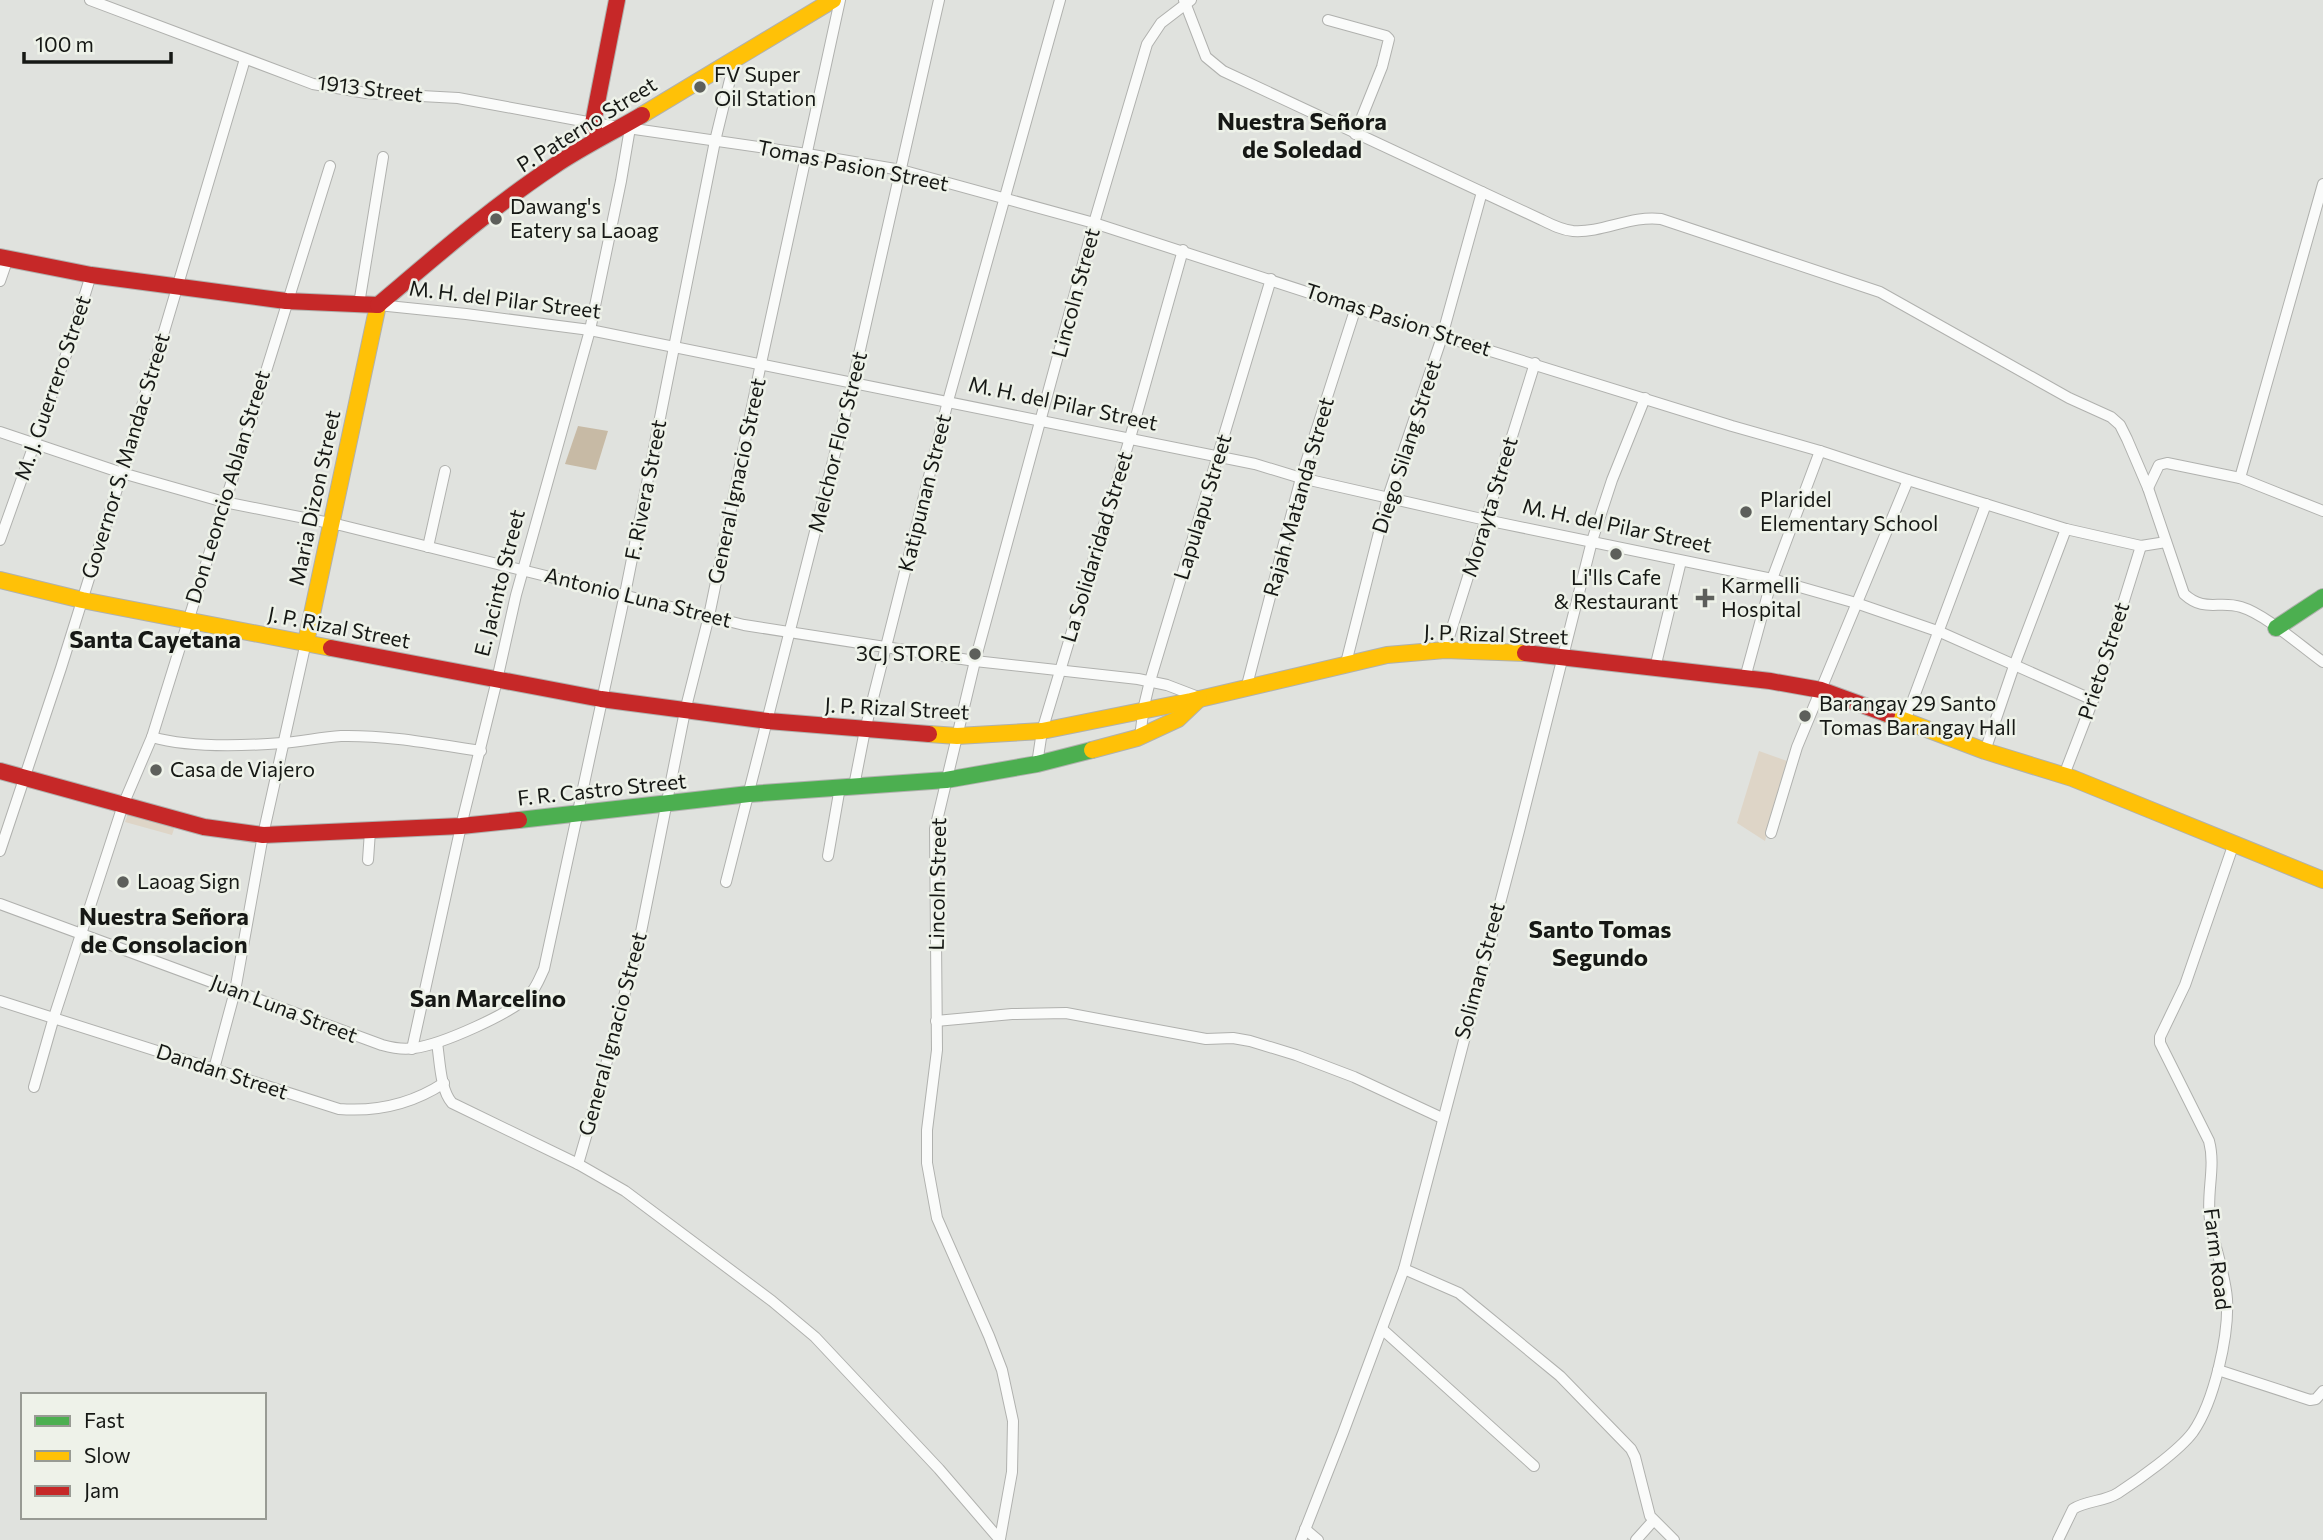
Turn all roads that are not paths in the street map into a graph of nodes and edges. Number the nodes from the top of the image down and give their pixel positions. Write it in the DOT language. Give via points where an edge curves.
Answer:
graph roads {
  1 [pos="90,0"];
  2 [pos="617,0"];
  3 [pos="833,0"];
  4 [pos="840,0"];
  5 [pos="939,0"];
  6 [pos="1060,0"];
  7 [pos="1186,1"];
  8 [pos="1328,20"];
  9 [pos="735,59"];
  10 [pos="245,60"];
  11 [pos="626,127"];
  12 [pos="595,131"];
  13 [pos="1355,134"];
  14 [pos="715,141"];
  15 [pos="807,154"];
  16 [pos="383,157"];
  17 [pos="330,166"];
  18 [pos="901,170"];
  19 [pos="2323,184"];
  20 [pos="1482,192"];
  21 [pos="1006,198"];
  22 [pos="1094,223"];
  23 [pos="1182,250"];
  24 [pos="4,257"];
  25 [pos="91,275"];
  26 [pos="1271,279"];
  27 [pos="0,282"];
  28 [pos="177,287"];
  29 [pos="286,301"];
  30 [pos="359,304"];
  31 [pos="377,305"];
  32 [pos="1356,307"];
  33 [pos="590,330"];
  34 [pos="1442,336"];
  35 [pos="675,348"];
  36 [pos="761,363"];
  37 [pos="1535,363"];
  38 [pos="853,382"];
  39 [pos="1645,398"];
  40 [pos="948,401"];
  41 [pos="1041,421"];
  42 [pos="0,432"];
  43 [pos="1130,438"];
  44 [pos="34,443"];
  45 [pos="1820,450"];
  46 [pos="1219,457"];
  47 [pos="445,471"];
  48 [pos="122,473"];
  49 [pos="1301,478"];
  50 [pos="2240,478"];
  51 [pos="1908,480"];
  52 [pos="2148,488"];
  53 [pos="1388,497"];
  54 [pos="224,502"];
  55 [pos="1986,504"];
  56 [pos="2323,511"];
  57 [pos="1486,520"];
  58 [pos="331,523"];
  59 [pos="2066,528"];
  60 [pos="0,540"];
  61 [pos="1592,541"];
  62 [pos="2166,541"];
  63 [pos="2141,546"];
  64 [pos="428,547"];
  65 [pos="1681,561"];
  66 [pos="524,570"];
  67 [pos="1772,579"];
  68 [pos="0,580"];
  69 [pos="625,595"];
  70 [pos="2323,597"];
  71 [pos="82,600"];
  72 [pos="1856,603"];
  73 [pos="2323,608"];
  74 [pos="709,616"];
  75 [pos="187,621"];
  76 [pos="2279,631"];
  77 [pos="1940,632"];
  78 [pos="791,634"];
  79 [pos="306,642"];
  80 [pos="887,648"];
  81 [pos="1445,650"];
  82 [pos="1561,657"];
  83 [pos="975,661"];
  84 [pos="2323,662"];
  85 [pos="1346,663"];
  86 [pos="2014,666"];
  87 [pos="1655,668"];
  88 [pos="1060,671"];
  89 [pos="1745,678"];
  90 [pos="497,680"];
  91 [pos="1150,681"];
  92 [pos="1246,689"];
  93 [pos="1821,690"];
  94 [pos="601,699"];
  95 [pos="1201,699"];
  96 [pos="2093,700"];
  97 [pos="685,711"];
  98 [pos="1143,711"];
  99 [pos="1905,721"];
  100 [pos="768,722"];
  101 [pos="865,730"];
  102 [pos="1042,731"];
  103 [pos="957,736"];
  104 [pos="152,737"];
  105 [pos="1140,737"];
  106 [pos="283,743"];
  107 [pos="481,751"];
  108 [pos="1985,751"];
  109 [pos="1037,764"];
  110 [pos="0,771"];
  111 [pos="2064,775"];
  112 [pos="23,778"];
  113 [pos="946,780"];
  114 [pos="847,787"];
  115 [pos="749,794"];
  116 [pos="667,804"];
  117 [pos="123,805"];
  118 [pos="576,815"];
  119 [pos="461,826"];
  120 [pos="370,831"];
  121 [pos="1771,833"];
  122 [pos="263,835"];
  123 [pos="2234,843"];
  124 [pos="0,851"];
  125 [pos="828,856"];
  126 [pos="368,860"];
  127 [pos="2323,880"];
  128 [pos="726,882"];
  129 [pos="0,904"];
  130 [pos="82,933"];
  131 [pos="235,991"];
  132 [pos="0,1001"];
  133 [pos="54,1017"];
  134 [pos="936,1021"];
  135 [pos="437,1043"];
  136 [pos="412,1049"];
  137 [pos="214,1069"];
  138 [pos="444,1083"];
  139 [pos="34,1087"];
  140 [pos="1442,1118"];
  141 [pos="578,1164"];
  142 [pos="1404,1269"];
  143 [pos="1382,1329"];
  144 [pos="2218,1370"];
  145 [pos="2323,1391"];
  146 [pos="1534,1466"];
  147 [pos="1653,1521"];
  148 [pos="1303,1535"];
  149 [pos="1000,1540"];
  150 [pos="1318,1540"];
  151 [pos="1636,1540"];
  152 [pos="1674,1540"];
  153 [pos="2058,1540"];
  1 -- 10 [label="street, 1913 Street"];
  2 -- 12 [label="main road"];
  3 -- 9 [label="main road, P. Paterno Street"];
  4 -- 15 [label="street, General Ignacio Street"];
  5 -- 18 [label="street, Melchor Flor Street"];
  6 -- 21 [label="street, Katipunan Street"];
  7 -- 13 [label="street" via="1201,47 1213,65"];
  7 -- 22 [label="street, Lincoln Street" via="1150,37"];
  8 -- 13 [label="street" via="1389,39"];
  9 -- 11 [label="main road, P. Paterno Street"];
  9 -- 14 [label="street, F. Rivera Street"];
  10 -- 12 [label="street, 1913 Street" via="341,90 458,98"];
  10 -- 28 [label="street, Governor S. Mandac Street"];
  11 -- 12 [label="main road, P. Paterno Street"];
  11 -- 14 [label="street, Tomas Pasion Street"];
  11 -- 33 [label="street, E. Jacinto Street" via="621,181"];
  12 -- 31 [label="main road, P. Paterno Street"];
  13 -- 20 [label="street"];
  14 -- 15 [label="street, Tomas Pasion Street"];
  14 -- 35 [label="street, F. Rivera Street"];
  15 -- 18 [label="street, Tomas Pasion Street"];
  15 -- 36 [label="street, General Ignacio Street"];
  16 -- 30 [label="street"];
  17 -- 29 [label="street, Don Leoncio Ablan Street"];
  18 -- 21 [label="street, Tomas Pasion Street"];
  18 -- 38 [label="street, Melchor Flor Street"];
  19 -- 50 [label="street"];
  20 -- 34 [label="street, Diego Silang Street"];
  20 -- 52 [label="street" via="1574,231 1649,217 1676,222 1880,292 2111,417 2120,425"];
  21 -- 22 [label="street, Tomas Pasion Street"];
  21 -- 40 [label="street, Katipunan Street"];
  22 -- 23 [label="street, Tomas Pasion Street"];
  22 -- 41 [label="street, Lincoln Street"];
  23 -- 26 [label="street, Tomas Pasion Street"];
  23 -- 43 [label="street, La Solidaridad Street"];
  24 -- 25 [label="main road, M. H. del Pilar Street"];
  24 -- 27 [label="street"];
  25 -- 28 [label="main road, M. H. del Pilar Street"];
  25 -- 44 [label="street, M. J. Guerrero Street"];
  26 -- 32 [label="street, Tomas Pasion Street"];
  26 -- 46 [label="street, Lapulapu Street"];
  28 -- 29 [label="main road, M. H. del Pilar Street"];
  28 -- 48 [label="street, Governor S. Mandac Street"];
  29 -- 30 [label="main road, M. H. del Pilar Street"];
  29 -- 54 [label="street, Don Leoncio Ablan Street"];
  30 -- 31 [label="main road, M. H. del Pilar Street"];
  31 -- 33 [label="street, M. H. del Pilar Street"];
  31 -- 58 [label="main road, Maria Dizon Street"];
  32 -- 34 [label="street, Tomas Pasion Street"];
  32 -- 49 [label="street, Rajah Matanda Street"];
  33 -- 35 [label="street, M. H. del Pilar Street"];
  33 -- 66 [label="street, E. Jacinto Street"];
  34 -- 37 [label="street, Tomas Pasion Street"];
  34 -- 53 [label="street, Diego Silang Street"];
  35 -- 36 [label="street, M. H. del Pilar Street"];
  35 -- 69 [label="street, F. Rivera Street"];
  36 -- 38 [label="street, M. H. del Pilar Street"];
  36 -- 74 [label="street, General Ignacio Street"];
  37 -- 39 [label="street, Tomas Pasion Street"];
  37 -- 57 [label="street, Morayta Street"];
  38 -- 40 [label="street, M. H. del Pilar Street"];
  38 -- 78 [label="street, Melchor Flor Street"];
  39 -- 45 [label="street, Tomas Pasion Street"];
  39 -- 61 [label="street, Soliman Street"];
  40 -- 41 [label="street, M. H. del Pilar Street"];
  40 -- 80 [label="street, Katipunan Street"];
  41 -- 43 [label="street, M. H. del Pilar Street"];
  41 -- 83 [label="street, Lincoln Street"];
  42 -- 44 [label="street, Antonio Luna Street"];
  43 -- 46 [label="street, M. H. del Pilar Street"];
  43 -- 88 [label="street, La Solidaridad Street"];
  44 -- 48 [label="street, Antonio Luna Street"];
  44 -- 60 [label="street, M. J. Guerrero Street"];
  45 -- 51 [label="street, Tomas Pasion Street"];
  45 -- 67 [label="street"];
  46 -- 49 [label="street, M. H. del Pilar Street"];
  46 -- 91 [label="street, Lapulapu Street"];
  47 -- 64 [label="street"];
  48 -- 54 [label="street, Antonio Luna Street"];
  48 -- 71 [label="street, Governor S. Mandac Street"];
  49 -- 53 [label="street, M. H. del Pilar Street"];
  49 -- 92 [label="street, Rajah Matanda Street"];
  50 -- 52 [label="street" via="2162,463"];
  50 -- 56 [label="street"];
  51 -- 55 [label="street, Tomas Pasion Street"];
  51 -- 72 [label="street"];
  52 -- 62 [label="street"];
  53 -- 57 [label="street, M. H. del Pilar Street"];
  53 -- 85 [label="street, Diego Silang Street"];
  54 -- 58 [label="street, Antonio Luna Street"];
  54 -- 75 [label="street, Don Leoncio Ablan Street"];
  55 -- 59 [label="street, Tomas Pasion Street"];
  55 -- 77 [label="street"];
  57 -- 61 [label="street, M. H. del Pilar Street"];
  57 -- 81 [label="street, Morayta Street"];
  58 -- 64 [label="street, Antonio Luna Street"];
  58 -- 79 [label="main road, Maria Dizon Street"];
  59 -- 63 [label="street, Tomas Pasion Street"];
  59 -- 86 [label="street"];
  61 -- 65 [label="street, M. H. del Pilar Street"];
  61 -- 82 [label="street, Soliman Street"];
  62 -- 63 [label="street, Tomas Pasion Street"];
  62 -- 76 [label="street" via="2184,594 2192,601 2240,606"];
  63 -- 96 [label="street, Prieto Street"];
  64 -- 66 [label="street, Antonio Luna Street"];
  65 -- 67 [label="street, M. H. del Pilar Street"];
  65 -- 87 [label="street"];
  66 -- 69 [label="street, Antonio Luna Street"];
  66 -- 90 [label="street, E. Jacinto Street"];
  67 -- 72 [label="street, M. H. del Pilar Street"];
  67 -- 89 [label="street"];
  68 -- 71 [label="main road, J. P. Rizal Street"];
  69 -- 74 [label="street, Antonio Luna Street"];
  69 -- 94 [label="street, F. Rivera Street"];
  70 -- 76 [label="main road"];
  71 -- 75 [label="main road, J. P. Rizal Street"];
  71 -- 112 [label="street, Governor S. Mandac Street"];
  72 -- 77 [label="street, M. H. del Pilar Street"];
  72 -- 93 [label="street"];
  73 -- 76 [label="main road"];
  74 -- 78 [label="street, Antonio Luna Street"];
  74 -- 97 [label="street, General Ignacio Street"];
  75 -- 79 [label="main road, J. P. Rizal Street"];
  75 -- 104 [label="street, Don Leoncio Ablan Street"];
  76 -- 84 [label="street"];
  77 -- 86 [label="street, M. H. del Pilar Street"];
  77 -- 99 [label="street"];
  78 -- 80 [label="street, Antonio Luna Street"];
  78 -- 100 [label="street, Melchor Flor Street"];
  79 -- 90 [label="main road, J. P. Rizal Street"];
  79 -- 106 [label="street, Maria Dizon Street"];
  80 -- 83 [label="street, Antonio Luna Street"];
  80 -- 101 [label="street, Katipunan Street"];
  81 -- 82 [label="main road, J. P. Rizal Street"];
  81 -- 85 [label="main road, J. P. Rizal Street"];
  82 -- 87 [label="main road, J. P. Rizal Street"];
  82 -- 140 [label="street, Soliman Street"];
  83 -- 88 [label="street, Antonio Luna Street"];
  83 -- 103 [label="street, Lincoln Street"];
  85 -- 92 [label="main road, J. P. Rizal Street"];
  86 -- 96 [label="street, M. H. del Pilar Street"];
  86 -- 108 [label="street"];
  87 -- 89 [label="main road, J. P. Rizal Street"];
  88 -- 91 [label="street, Antonio Luna Street"];
  88 -- 102 [label="street, La Solidaridad Street"];
  89 -- 93 [label="main road, J. P. Rizal Street"];
  90 -- 94 [label="main road, J. P. Rizal Street"];
  90 -- 107 [label="street, E. Jacinto Street"];
  91 -- 95 [label="street, Antonio Luna Street"];
  91 -- 98 [label="street, Lapulapu Street"];
  92 -- 95 [label="main road, J. P. Rizal Street"];
  93 -- 99 [label="main road, J. P. Rizal Street"];
  93 -- 121 [label="street" via="1797,747"];
  94 -- 97 [label="main road, J. P. Rizal Street"];
  94 -- 118 [label="street, F. Rivera Street"];
  95 -- 98 [label="main road, J. P. Rizal Street"];
  95 -- 105 [label="main road, F. R. Castro Street" via="1178,719"];
  96 -- 111 [label="street, Prieto Street"];
  97 -- 100 [label="main road, J. P. Rizal Street"];
  97 -- 116 [label="street, General Ignacio Street"];
  98 -- 102 [label="main road, J. P. Rizal Street"];
  98 -- 105 [label="street, Lapulapu Street"];
  99 -- 108 [label="main road, J. P. Rizal Street"];
  100 -- 101 [label="main road, J. P. Rizal Street"];
  100 -- 115 [label="street, Melchor Flor Street"];
  101 -- 103 [label="main road, J. P. Rizal Street"];
  101 -- 114 [label="street, Katipunan Street"];
  102 -- 103 [label="main road, J. P. Rizal Street"];
  102 -- 109 [label="street, La Solidaridad Street"];
  103 -- 113 [label="street, Lincoln Street"];
  104 -- 106 [label="street" via="193,743"];
  104 -- 117 [label="street, Don Leoncio Ablan Street"];
  105 -- 109 [label="main road, F. R. Castro Street"];
  106 -- 107 [label="street" via="374,737"];
  106 -- 122 [label="street, Maria Dizon Street"];
  107 -- 119 [label="street, E. Jacinto Street"];
  108 -- 111 [label="main road, J. P. Rizal Street"];
  109 -- 113 [label="main road, F. R. Castro Street"];
  110 -- 112 [label="main road, F. R. Castro Street"];
  111 -- 123 [label="main road, J. P. Rizal Street"];
  112 -- 117 [label="main road, F. R. Castro Street"];
  112 -- 124 [label="street, Governor S. Mandac Street"];
  113 -- 114 [label="main road, F. R. Castro Street"];
  113 -- 134 [label="street, Lincoln Street" via="935,829"];
  114 -- 115 [label="main road, F. R. Castro Street"];
  114 -- 125 [label="street, Katipunan Street"];
  115 -- 116 [label="main road, F. R. Castro Street"];
  115 -- 128 [label="street, Melchor Flor Street"];
  116 -- 118 [label="main road, F. R. Castro Street"];
  116 -- 141 [label="street, General Ignacio Street" via="641,932"];
  117 -- 122 [label="main road, F. R. Castro Street" via="204,827"];
  117 -- 130 [label="street, Don Leoncio Ablan Street"];
  118 -- 119 [label="main road, F. R. Castro Street"];
  118 -- 135 [label="street, F. Rivera Street" via="537,985 509,1010"];
  119 -- 120 [label="main road, F. R. Castro Street"];
  119 -- 136 [label="street, E. Jacinto Street"];
  120 -- 122 [label="main road, F. R. Castro Street"];
  120 -- 126 [label="street"];
  122 -- 131 [label="street, Maria Dizon Street"];
  123 -- 127 [label="main road, J. P. Rizal Street"];
  123 -- 144 [label="street, Farm Road" via="2185,985 2160,1037 2212,1154 2210,1221 2227,1301"];
  129 -- 130 [label="street, Juan Luna Street"];
  130 -- 131 [label="street, Juan Luna Street"];
  130 -- 133 [label="street, Don Leoncio Ablan Street"];
  131 -- 136 [label="street, Juan Luna Street" via="382,1045"];
  131 -- 137 [label="street, Maria Dizon Street"];
  132 -- 133 [label="street, Dandan Street"];
  133 -- 137 [label="street, Dandan Street"];
  133 -- 139 [label="street, Don Leoncio Ablan Street"];
  134 -- 140 [label="street" via="1066,1013 1206,1039 1240,1039 1296,1055"];
  134 -- 149 [label="street, Lincoln Street" via="928,1176 937,1218 1002,1370 1013,1421 1012,1472"];
  135 -- 136 [label="street, F. Rivera Street"];
  135 -- 138 [label="street"];
  137 -- 138 [label="street, Dandan Street" via="354,1110 405,1102"];
  138 -- 141 [label="street" via="448,1098 458,1107"];
  140 -- 142 [label="street, Soliman Street"];
  141 -- 149 [label="street" via="625,1191 799,1322"];
  142 -- 143 [label="street, Soliman Street"];
  142 -- 147 [label="street" via="1459,1293 1560,1376 1631,1449"];
  143 -- 146 [label="street"];
  143 -- 148 [label="street, Soliman Street"];
  144 -- 145 [label="street" via="2310,1400"];
  144 -- 153 [label="street, Farm Road" via="2203,1413 2180,1446 2116,1494 2073,1509"];
  147 -- 151 [label="street"];
  147 -- 152 [label="street"];
  148 -- 150 [label="street"];
}
